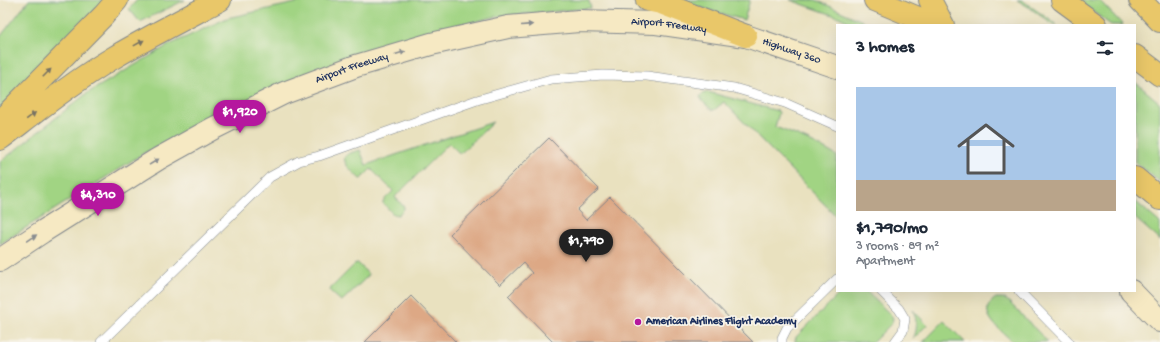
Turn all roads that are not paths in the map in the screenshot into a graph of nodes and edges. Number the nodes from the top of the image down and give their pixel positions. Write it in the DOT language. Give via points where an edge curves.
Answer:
graph roads {
  1 [pos="117,0"];
  2 [pos="220,0"];
  3 [pos="647,0"];
  4 [pos="875,0"];
  5 [pos="930,0"];
  6 [pos="1062,0"];
  7 [pos="1140,0"];
  8 [pos="1160,21"];
  9 [pos="933,24"];
  10 [pos="942,24"];
  11 [pos="1095,24"];
  12 [pos="746,36"];
  13 [pos="1136,57"];
  14 [pos="836,67"];
  15 [pos="1160,75"];
  16 [pos="0,121"];
  17 [pos="836,126"];
  18 [pos="0,140"];
  19 [pos="1136,179"];
  20 [pos="1160,199"];
  21 [pos="0,260"];
  22 [pos="836,280"];
  23 [pos="882,292"];
  24 [pos="1020,292"];
  25 [pos="1132,292"];
  26 [pos="1160,321"];
  27 [pos="101,342"];
  28 [pos="782,342"];
  29 [pos="895,342"];
  30 [pos="1069,342"];
  16 -- 1 [label="highway, one-way"];
  18 -- 2 [label="highway, one-way" via="112,58"];
  3 -- 12 [label="highway"];
  4 -- 9 [label="highway"];
  5 -- 10 [label="highway"];
  6 -- 11 [label="highway"];
  7 -- 8 [label="highway"];
  12 -- 14 [label="main road, Highway 360"];
  21 -- 12 [label="main road, Airport Freeway, one-way" via="158,159 212,129 284,93 356,66 431,44 508,27 571,21 656,23"];
  13 -- 15 [label="highway"];
  17 -- 27 [label="lane" via="786,103 734,88 647,76 603,75 551,79 477,100 299,161 270,177"];
  19 -- 20 [label="highway"];
  22 -- 28 [label="lane" via="787,328"];
  23 -- 29 [label="lane" via="899,309 905,320 903,331"];
  24 -- 30 [label="lane"];
  25 -- 26 [label="main road"];
}
